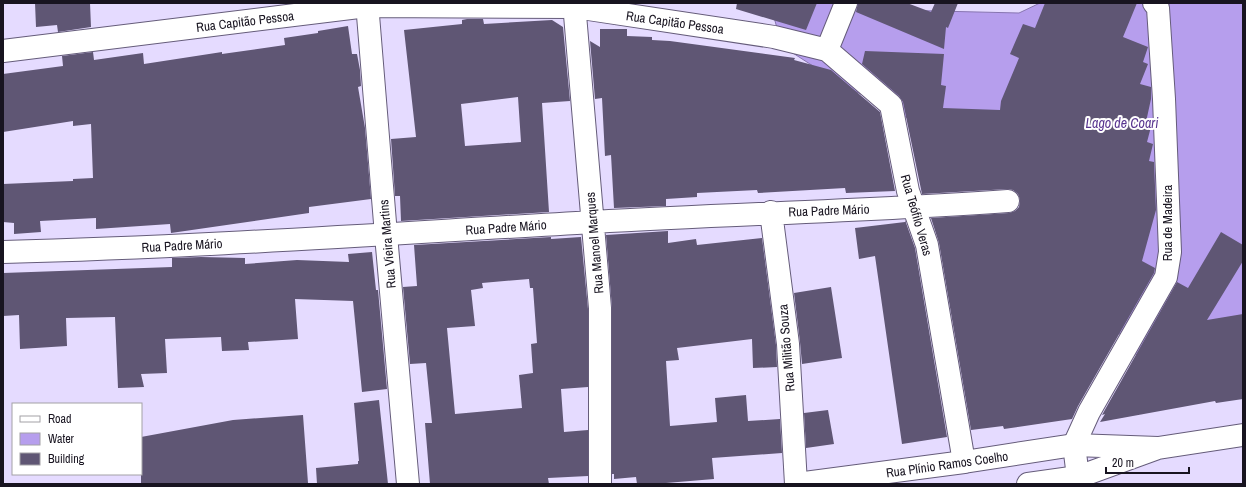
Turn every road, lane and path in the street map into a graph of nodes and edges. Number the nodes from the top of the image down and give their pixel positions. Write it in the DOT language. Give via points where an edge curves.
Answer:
graph roads {
  1 [pos="846,3"];
  2 [pos="1154,3"];
  3 [pos="367,5"];
  4 [pos="574,5"];
  5 [pos="774,37"];
  6 [pos="827,50"];
  7 [pos="3,51"];
  8 [pos="1008,201"];
  9 [pos="913,208"];
  10 [pos="771,212"];
  11 [pos="592,222"];
  12 [pos="386,235"];
  13 [pos="3,252"];
  14 [pos="1243,434"];
  15 [pos="1074,446"];
  16 [pos="1158,448"];
  17 [pos="964,462"];
  18 [pos="1078,477"];
  19 [pos="408,484"];
  20 [pos="600,484"];
  21 [pos="796,484"];
  22 [pos="1028,484"];
  1 -- 6 [label="street"];
  2 -- 15 [label="street, Rua de Madeira" via="1158,8 1164,99 1170,252 1166,277 1089,412"];
  3 -- 4 [label="street, Rua Capitão Pessoa"];
  3 -- 7 [label="street, Rua Capitão Pessoa"];
  3 -- 12 [label="street, Rua Vieira Martins"];
  4 -- 5 [label="street, Rua Capitão Pessoa"];
  4 -- 11 [label="street, Rua Manoel Marques"];
  5 -- 6 [label="street, Rua Teófilo Veras"];
  6 -- 9 [label="street, Rua Teófilo Veras" via="891,105"];
  8 -- 9 [label="street, Rua Padre Mário"];
  9 -- 10 [label="street, Rua Padre Mário"];
  9 -- 17 [label="street, Rua Teófilo Veras" via="927,244"];
  10 -- 11 [label="street, Rua Padre Mário"];
  10 -- 21 [label="street, Rua Militão Souza" via="788,344"];
  11 -- 12 [label="street, Rua Padre Mário"];
  11 -- 20 [label="street, Rua Manoel Marques" via="600,308"];
  12 -- 13 [label="street, Rua Padre Mário"];
  12 -- 19 [label="street, Rua Vieira Martins"];
  14 -- 16 [label="street"];
  15 -- 16 [label="street, Rua Plínio Ramos Coelho"];
  15 -- 17 [label="street, Rua Plínio Ramos Coelho"];
  15 -- 18 [label="street"];
  16 -- 18 [label="street"];
  17 -- 21 [label="street, Rua Plínio Ramos Coelho"];
  18 -- 22 [label="street"];
}
